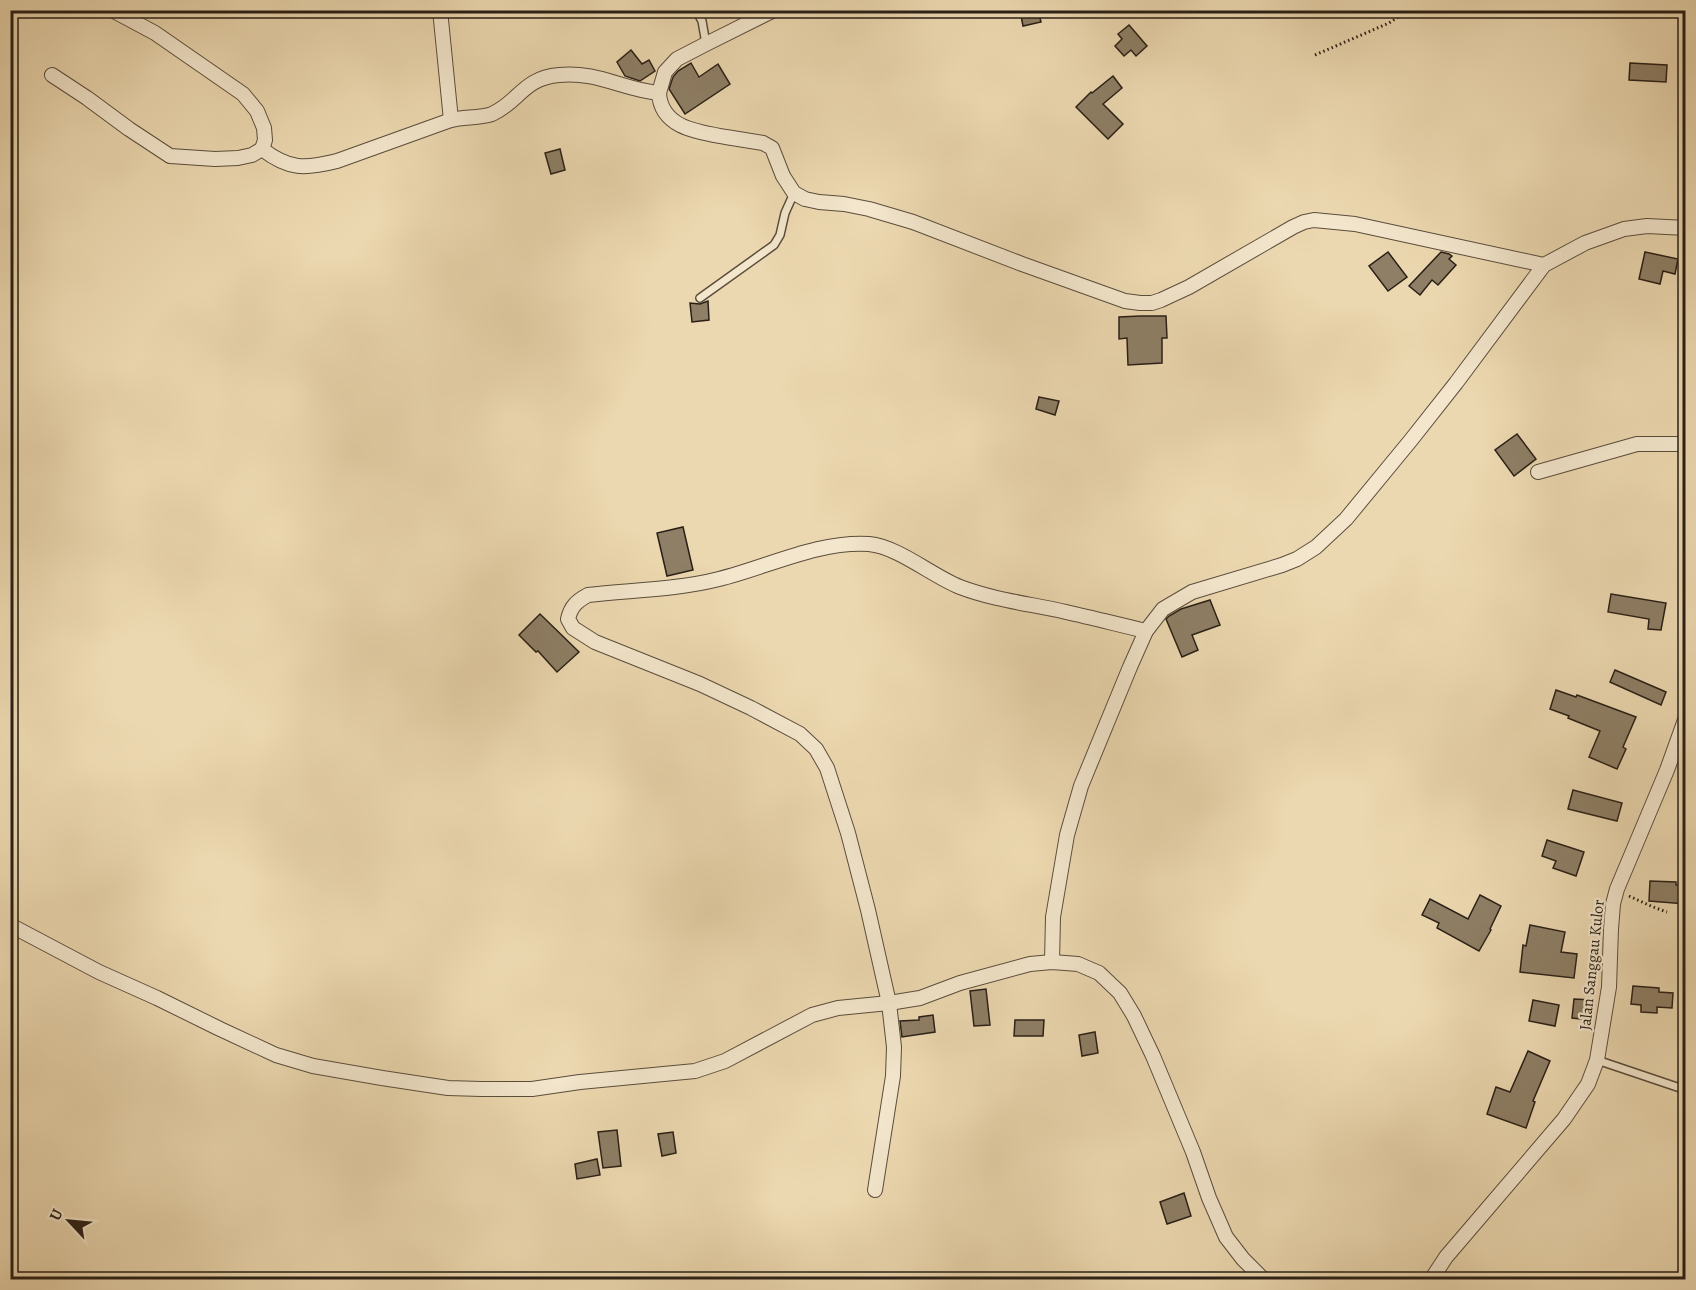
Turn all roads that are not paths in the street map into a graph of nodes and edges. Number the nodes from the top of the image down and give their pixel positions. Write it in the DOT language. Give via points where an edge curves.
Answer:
graph roads {
  1 [pos="112,10"];
  2 [pos="440,10"];
  3 [pos="696,10"];
  4 [pos="774,10"];
  5 [pos="706,44"];
  6 [pos="52,75"];
  7 [pos="659,93"];
  8 [pos="451,120"];
  9 [pos="262,149"];
  10 [pos="794,193"];
  11 [pos="1686,228"];
  12 [pos="1544,265"];
  13 [pos="700,297"];
  14 [pos="1686,444"];
  15 [pos="1538,472"];
  16 [pos="1146,632"];
  17 [pos="1686,717"];
  18 [pos="10,925"];
  19 [pos="1052,962"];
  20 [pos="889,1003"];
  21 [pos="1598,1060"];
  22 [pos="1683,1089"];
  23 [pos="875,1190"];
  24 [pos="1264,1280"];
  25 [pos="1431,1280"];
  1 -- 9 [label="street" via="155,33 243,94 264,128"];
  2 -- 8 [label="street"];
  3 -- 5 [label="lane"];
  4 -- 5 [label="street"];
  5 -- 7 [label="street" via="670,66"];
  6 -- 9 [label="street" via="170,156 238,158"];
  7 -- 8 [label="street" via="633,89 612,80 558,75 529,85 494,113"];
  7 -- 10 [label="street" via="666,113 681,126 772,148"];
  8 -- 9 [label="street" via="318,166 294,166"];
  10 -- 12 [label="street" via="805,199 869,209 913,222 1125,301 1140,303 1161,300 1189,287 1293,227 1314,220 1377,228"];
  10 -- 13 [label="lane" via="774,245"];
  11 -- 12 [label="street" via="1624,229 1585,243"];
  12 -- 16 [label="street" via="1418,432 1346,519 1316,547 1282,565 1192,592 1163,609"];
  14 -- 15 [label="street" via="1637,444"];
  16 -- 19 [label="street" via="1081,786 1067,835 1053,917"];
  16 -- 20 [label="street" via="985,595 958,586 895,552 869,544 796,555 684,587 588,595 570,610 568,619 573,628 595,642 751,708 800,734 816,750 827,768 848,833"];
  17 -- 21 [label="street, Jalan Sanggau Kulor" via="1613,904 1609,987"];
  18 -- 20 [label="street" via="99,972 276,1055 314,1066 448,1088 532,1089 695,1071 725,1061 812,1015"];
  19 -- 20 [label="street" via="1030,964 920,998"];
  19 -- 24 [label="street" via="1078,964 1099,973 1119,993 1153,1056 1226,1237"];
  20 -- 23 [label="street" via="893,1076"];
  21 -- 22 [label="lane"];
  21 -- 25 [label="street, Jalan Sanggau Kulor" via="1588,1084 1564,1119 1446,1257"];
}
